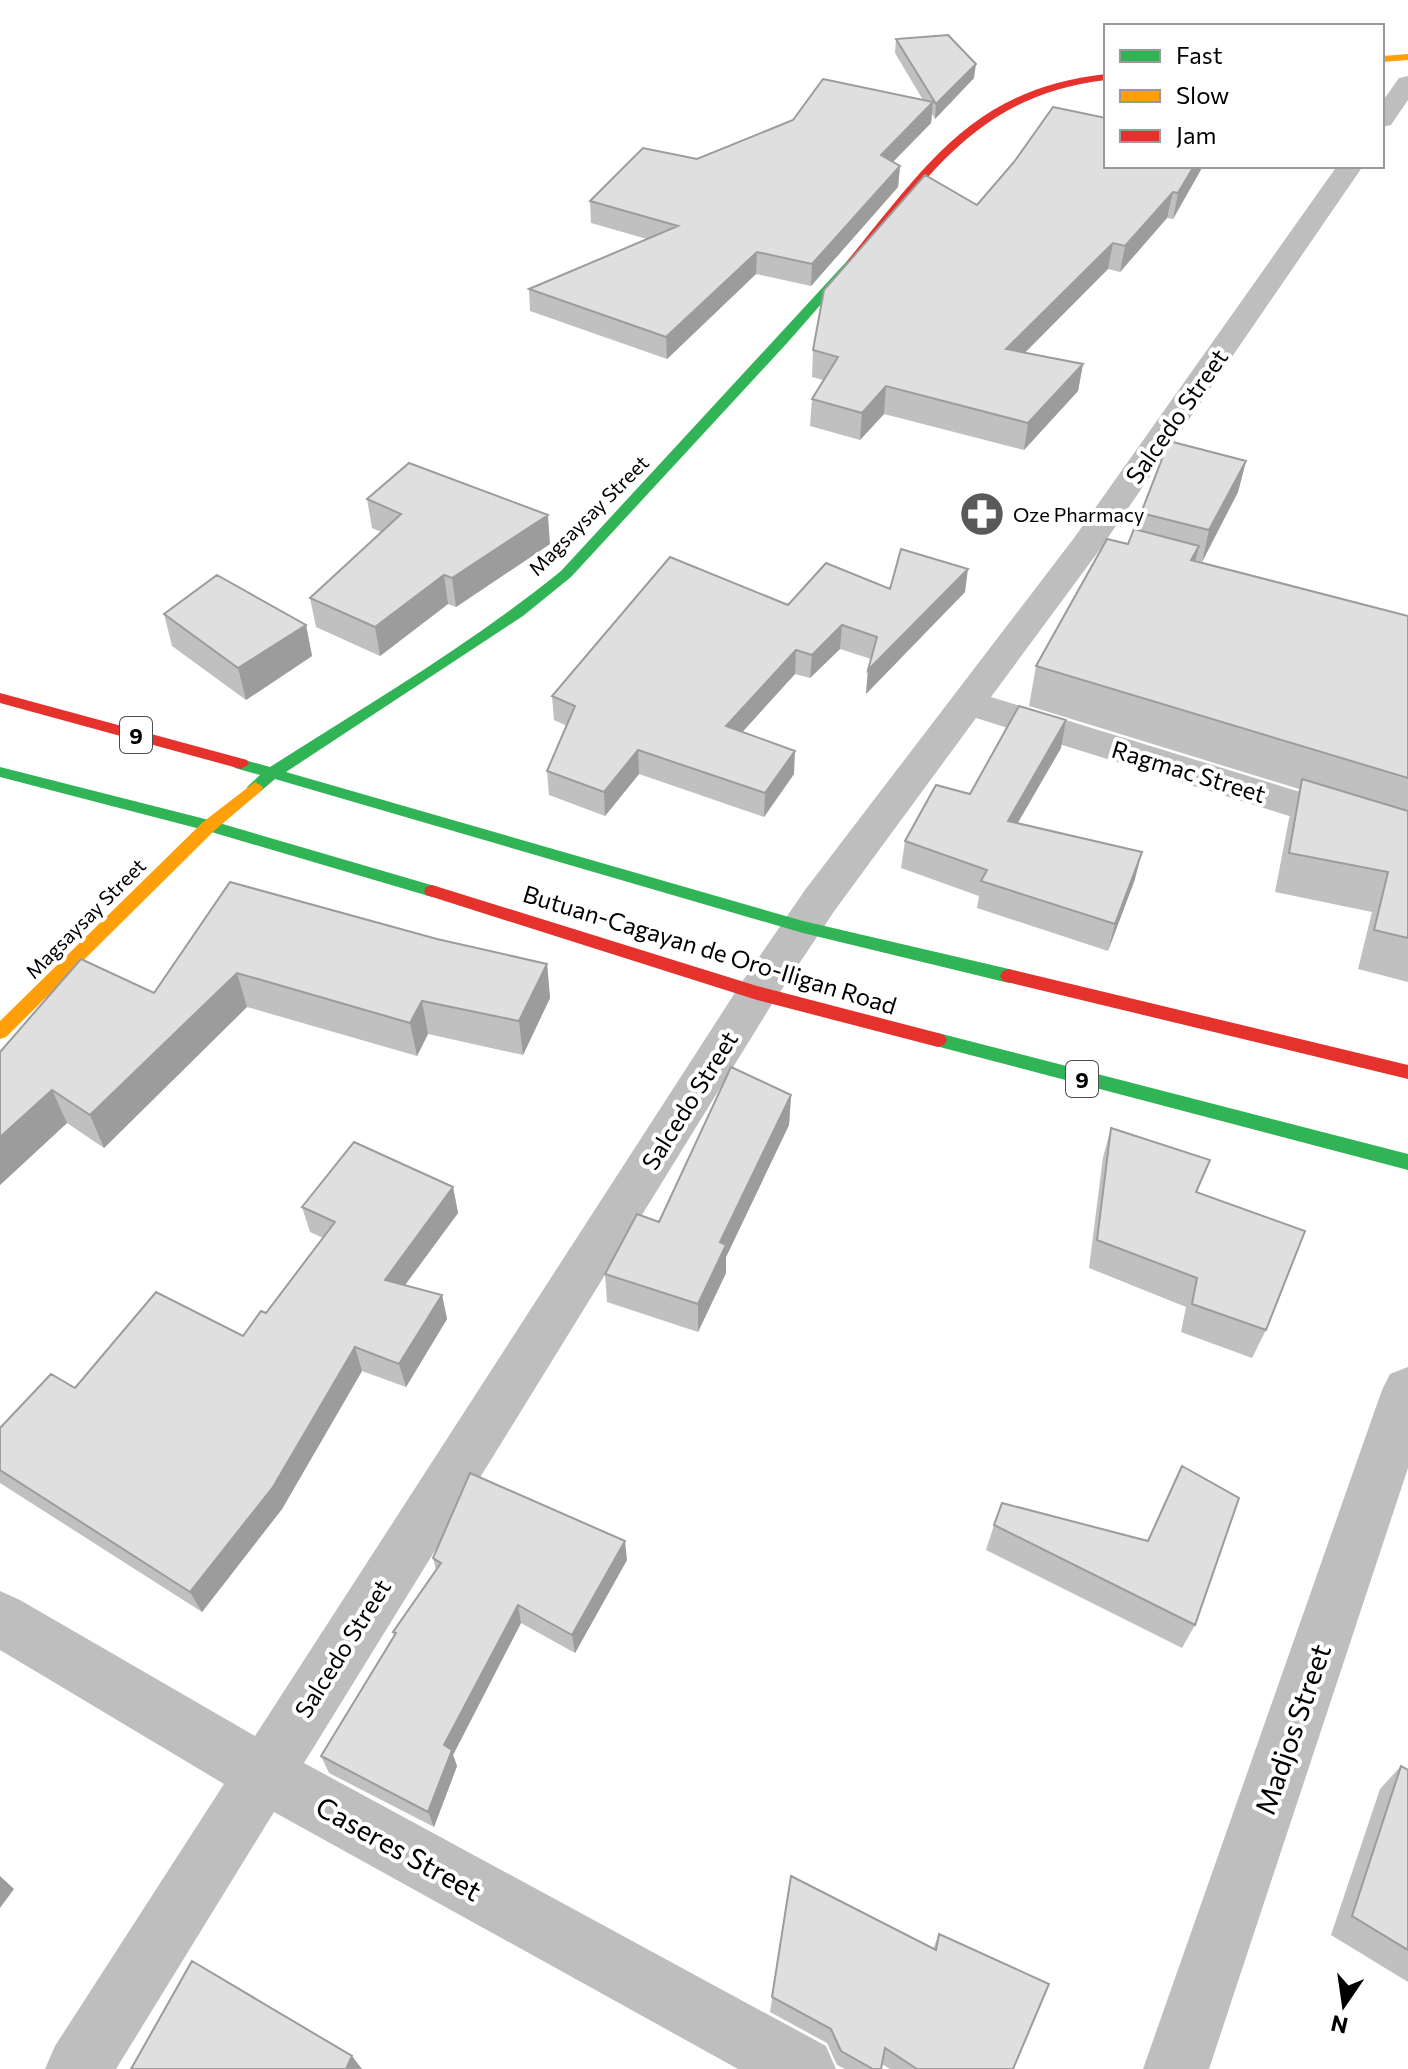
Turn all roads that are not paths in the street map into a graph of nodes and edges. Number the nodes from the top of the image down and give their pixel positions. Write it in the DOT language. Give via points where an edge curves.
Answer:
graph roads {
  1 [pos="1408,57"];
  2 [pos="1384,59"];
  3 [pos="1104,77"];
  4 [pos="1408,83"];
  5 [pos="1384,117"];
  6 [pos="1349,168"];
  7 [pos="0,698"];
  8 [pos="970,703"];
  9 [pos="0,772"];
  10 [pos="272,773"];
  11 [pos="209,826"];
  12 [pos="1408,839"];
  13 [pos="803,927"];
  14 [pos="757,993"];
  15 [pos="0,1032"];
  16 [pos="1408,1072"];
  17 [pos="1408,1162"];
  18 [pos="1408,1390"];
  19 [pos="0,1619"];
  20 [pos="262,1773"];
  21 [pos="78,2069"];
  22 [pos="803,2069"];
  23 [pos="1176,2069"];
  1 -- 2 [label="main road"];
  3 -- 10 [label="main road, Magsaysay Street" via="1032,91 981,119 566,574 456,655"];
  4 -- 5 [label="street"];
  6 -- 8 [label="street, Salcedo Street" via="1101,549"];
  7 -- 10 [label="main road, Butuan-Cagayan de Oro-Iligan Road / 9"];
  8 -- 12 [label="street, Ragmac Street"];
  8 -- 13 [label="street, Salcedo Street"];
  9 -- 11 [label="main road, Butuan-Cagayan de Oro-Iligan Road / 9"];
  10 -- 11 [label="main road, Magsaysay Street"];
  10 -- 13 [label="main road, Butuan-Cagayan de Oro-Iligan Road / 9"];
  11 -- 14 [label="main road, Butuan-Cagayan de Oro-Iligan Road / 9"];
  11 -- 15 [label="main road, Magsaysay Street"];
  13 -- 14 [label="street, Salcedo Street"];
  13 -- 16 [label="main road, Butuan-Cagayan de Oro-Iligan Road / 9"];
  14 -- 17 [label="main road, Butuan-Cagayan de Oro-Iligan Road / 9"];
  14 -- 20 [label="street, Salcedo Street"];
  18 -- 23 [label="street, Madjos Street"];
  19 -- 20 [label="street, Caseres Street"];
  20 -- 21 [label="street, Salcedo Street"];
  20 -- 22 [label="street, Caseres Street"];
}
